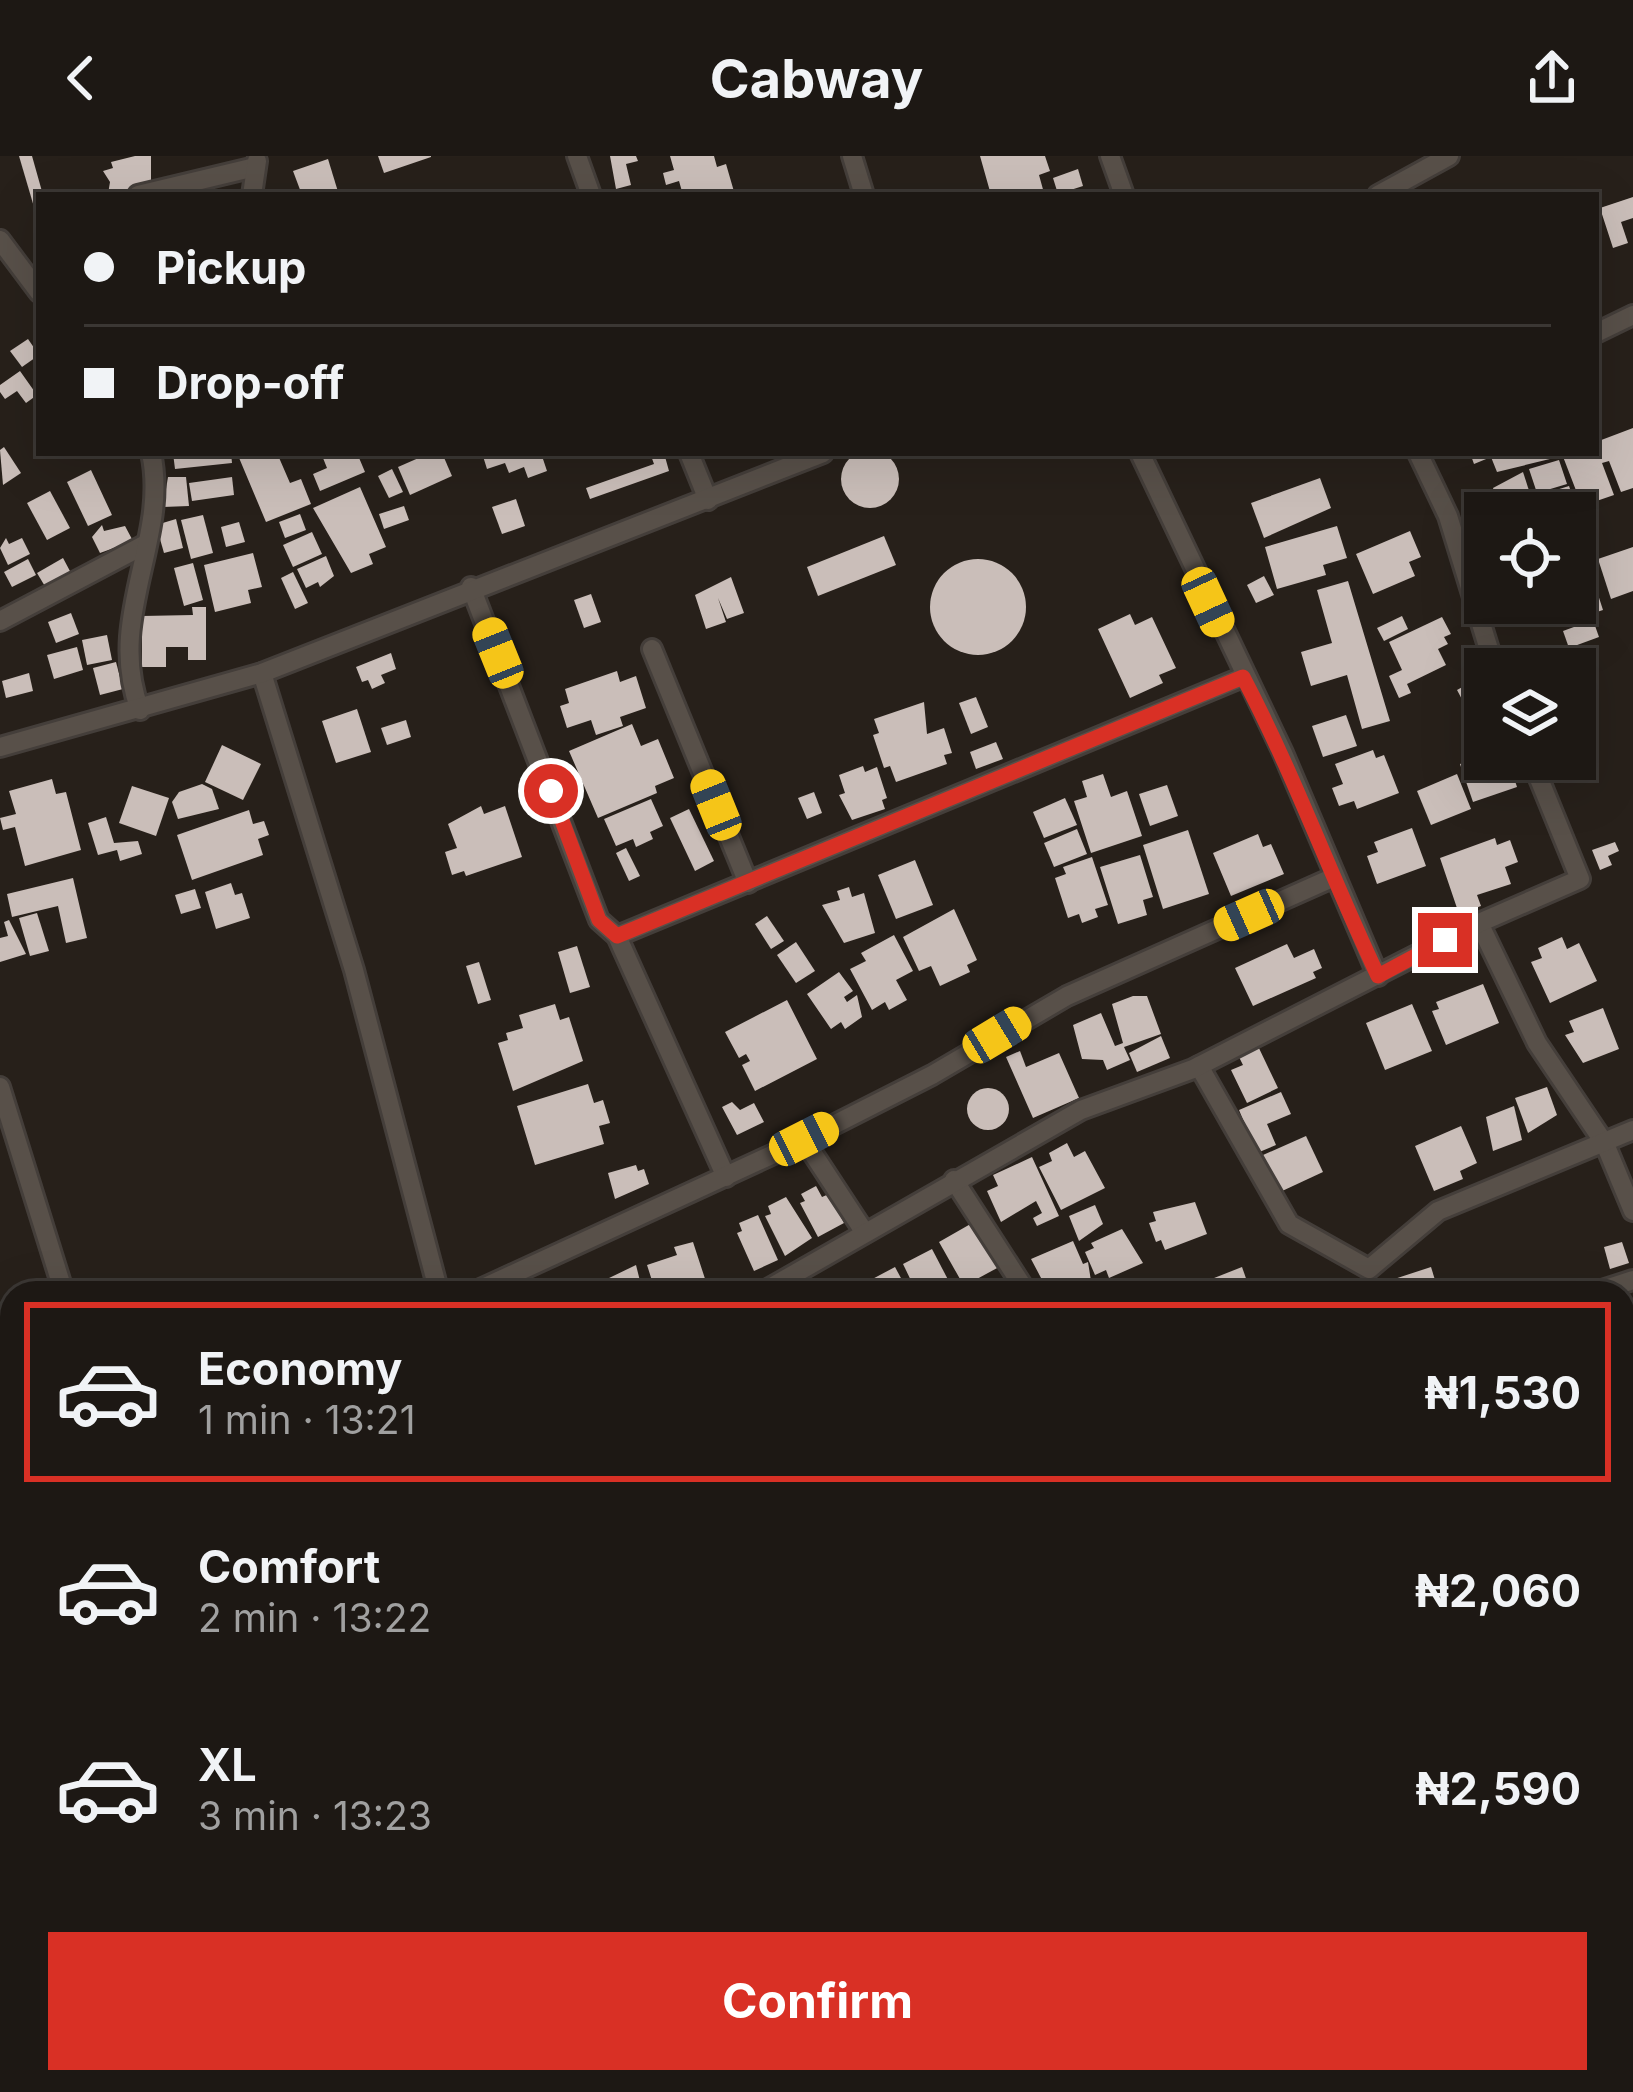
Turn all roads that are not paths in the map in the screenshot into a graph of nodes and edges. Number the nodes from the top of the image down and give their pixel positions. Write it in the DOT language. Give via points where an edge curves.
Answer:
graph roads {
  1 [pos="577,156"];
  2 [pos="852,156"];
  3 [pos="1110,156"];
  4 [pos="1448,156"];
  5 [pos="257,162"];
  6 [pos="150,192"];
  7 [pos="252,192"];
  8 [pos="589,192"];
  9 [pos="863,192"];
  10 [pos="1123,192"];
  11 [pos="1383,192"];
  12 [pos="0,239"];
  13 [pos="36,288"];
  14 [pos="1633,315"];
  15 [pos="1599,332"];
  16 [pos="152,456"];
  17 [pos="690,456"];
  18 [pos="816,456"];
  19 [pos="1141,456"];
  20 [pos="1419,456"];
  21 [pos="708,500"];
  22 [pos="144,544"];
  23 [pos="470,587"];
  24 [pos="0,620"];
  25 [pos="1489,648"];
  26 [pos="652,650"];
  27 [pos="262,673"];
  28 [pos="1243,677"];
  29 [pos="140,710"];
  30 [pos="0,747"];
  31 [pos="1540,780"];
  32 [pos="1332,878"];
  33 [pos="748,883"];
  34 [pos="1479,923"];
  35 [pos="617,936"];
  36 [pos="1378,976"];
  37 [pos="1199,1066"];
  38 [pos="0,1087"];
  39 [pos="1633,1130"];
  40 [pos="804,1139"];
  41 [pos="1605,1144"];
  42 [pos="726,1177"];
  43 [pos="954,1180"];
  44 [pos="1633,1211"];
  45 [pos="865,1233"];
  46 [pos="60,1281"];
  47 [pos="436,1281"];
  48 [pos="498,1281"];
  49 [pos="782,1281"];
  50 [pos="1019,1281"];
  1 -- 8 [label="street"];
  2 -- 9 [label="street"];
  3 -- 10 [label="street"];
  4 -- 11 [label="street"];
  5 -- 6 [label="street"];
  5 -- 7 [label="street"];
  12 -- 13 [label="street"];
  14 -- 15 [label="street"];
  16 -- 22 [label="street" via="158,485"];
  17 -- 21 [label="street"];
  18 -- 21 [label="street"];
  19 -- 28 [label="street"];
  20 -- 25 [label="street" via="1448,516"];
  21 -- 23 [label="street"];
  22 -- 24 [label="street"];
  22 -- 29 [label="street" via="129,649"];
  23 -- 27 [label="street"];
  23 -- 35 [label="street" via="599,920"];
  26 -- 33 [label="street"];
  27 -- 29 [label="street"];
  27 -- 47 [label="street" via="354,970"];
  28 -- 32 [label="street"];
  28 -- 33 [label="street"];
  29 -- 30 [label="street"];
  31 -- 34 [label="street" via="1580,879"];
  32 -- 36 [label="street"];
  32 -- 40 [label="street" via="1067,996"];
  33 -- 35 [label="street"];
  34 -- 36 [label="street"];
  34 -- 41 [label="street" via="1537,1043"];
  35 -- 42 [label="street"];
  36 -- 37 [label="street"];
  37 -- 41 [label="street" via="1289,1224 1369,1269 1438,1211"];
  37 -- 43 [label="street" via="1081,1110"];
  38 -- 46 [label="street"];
  39 -- 41 [label="street"];
  40 -- 42 [label="street"];
  40 -- 45 [label="street"];
  41 -- 44 [label="street"];
  42 -- 48 [label="street"];
  43 -- 45 [label="street"];
  43 -- 50 [label="street"];
  45 -- 49 [label="street"];
}
